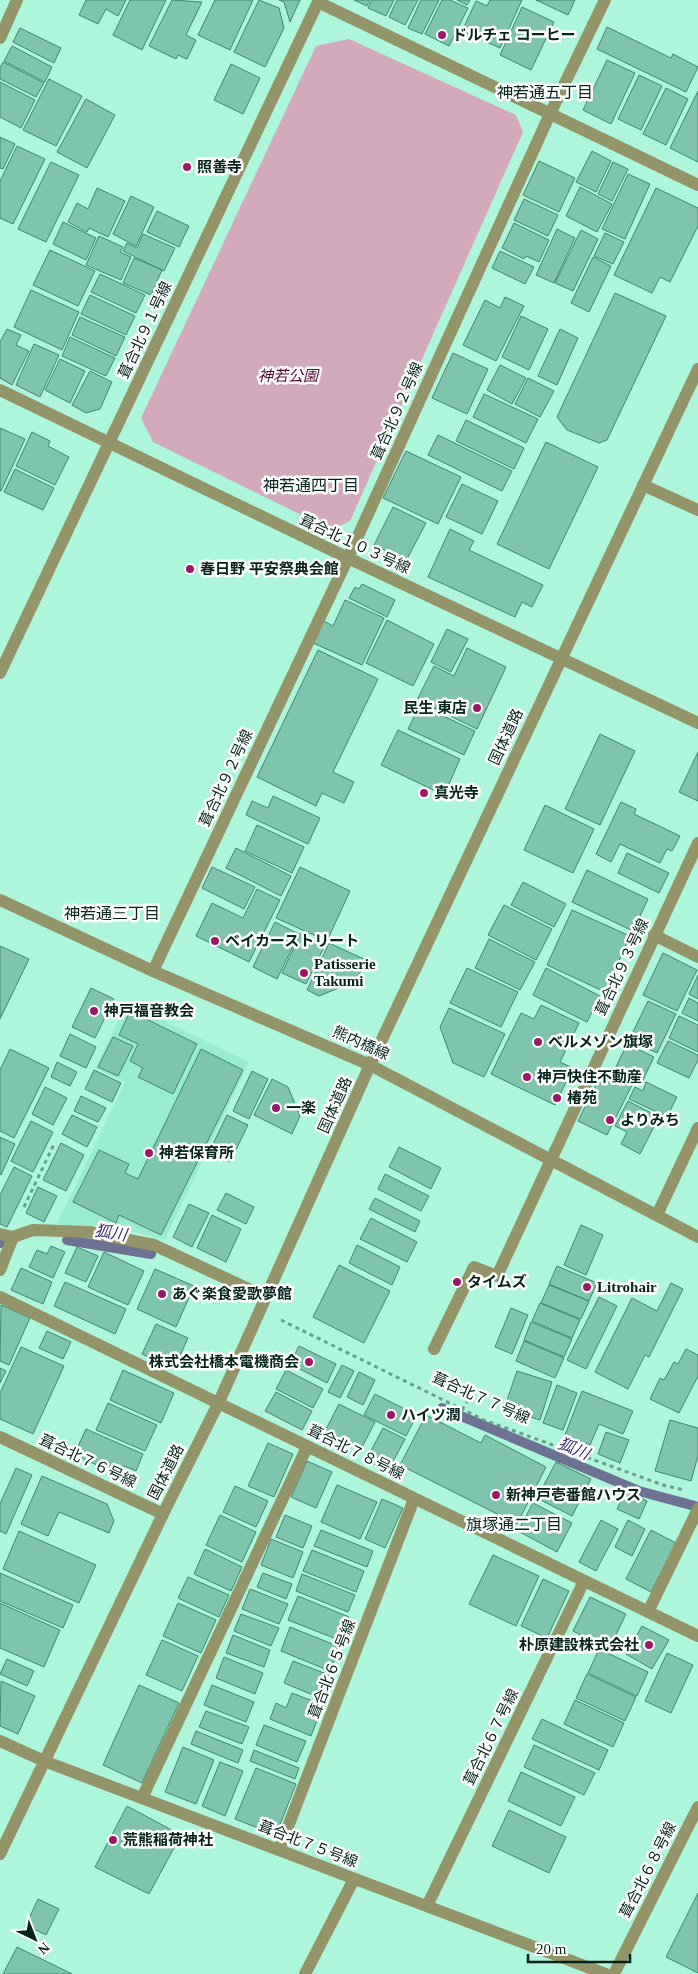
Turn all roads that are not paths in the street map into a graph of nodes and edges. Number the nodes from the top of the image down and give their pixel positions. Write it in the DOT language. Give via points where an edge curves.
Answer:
graph roads {
  1 [pos="17,0"];
  2 [pos="605,0"];
  3 [pos="318,1"];
  4 [pos="0,38"];
  5 [pos="550,114"];
  6 [pos="698,185"];
  7 [pos="698,369"];
  8 [pos="0,390"];
  9 [pos="109,444"];
  10 [pos="643,485"];
  11 [pos="698,510"];
  12 [pos="348,558"];
  13 [pos="560,659"];
  14 [pos="0,673"];
  15 [pos="698,723"];
  16 [pos="698,843"];
  17 [pos="0,900"];
  18 [pos="654,936"];
  19 [pos="698,957"];
  20 [pos="153,971"];
  21 [pos="370,1064"];
  22 [pos="698,1128"];
  23 [pos="551,1160"];
  24 [pos="657,1215"];
  25 [pos="0,1234"];
  26 [pos="13,1237"];
  27 [pos="698,1237"];
  28 [pos="0,1270"];
  29 [pos="0,1297"];
  30 [pos="266,1297"];
  31 [pos="434,1349"];
  32 [pos="218,1404"];
  33 [pos="0,1437"];
  34 [pos="307,1447"];
  35 [pos="414,1499"];
  36 [pos="698,1510"];
  37 [pos="162,1514"];
  38 [pos="584,1581"];
  39 [pos="648,1612"];
  40 [pos="698,1636"];
  41 [pos="0,1741"];
  42 [pos="44,1761"];
  43 [pos="142,1798"];
  44 [pos="698,1808"];
  45 [pos="279,1850"];
  46 [pos="0,1854"];
  47 [pos="354,1878"];
  48 [pos="427,1906"];
  49 [pos="305,1974"];
  50 [pos="606,1974"];
  51 [pos="614,1974"];
  1 -- 4 [label="street"];
  2 -- 5 [label="street, 葺合北９２号線"];
  3 -- 5 [label="street"];
  3 -- 9 [label="street, 葺合北９１号線"];
  5 -- 6 [label="street"];
  5 -- 12 [label="street, 葺合北９２号線"];
  7 -- 10 [label="street, 国体道路"];
  8 -- 9 [label="street, 葺合北１０３号線"];
  9 -- 12 [label="street, 葺合北１０３号線"];
  9 -- 14 [label="street, 葺合北９１号線"];
  10 -- 11 [label="street"];
  10 -- 13 [label="street, 国体道路"];
  12 -- 13 [label="street, 葺合北１０３号線"];
  12 -- 20 [label="street, 葺合北９２号線"];
  13 -- 15 [label="street, 葺合北１０３号線"];
  13 -- 21 [label="street, 国体道路"];
  16 -- 18 [label="street, 葺合北９３号線"];
  17 -- 20 [label="street, 熊内橋線"];
  18 -- 19 [label="street"];
  18 -- 23 [label="street, 葺合北９３号線"];
  20 -- 21 [label="street, 熊内橋線"];
  21 -- 23 [label="street, 熊内橋線"];
  21 -- 30 [label="street, 国体道路"];
  22 -- 24 [label="street"];
  23 -- 24 [label="street, 熊内橋線"];
  23 -- 31 [label="street, 葺合北９３号線" via="497,1276 474,1266"];
  24 -- 27 [label="street, 熊内橋線"];
  25 -- 26 [label="street"];
  26 -- 28 [label="street"];
  26 -- 30 [label="street" via="32,1230 89,1232 154,1246"];
  29 -- 32 [label="street, 葺合北７８号線"];
  30 -- 32 [label="street, 国体道路"];
  32 -- 34 [label="street, 葺合北７８号線"];
  32 -- 37 [label="street, 国体道路"];
  33 -- 37 [label="street, 葺合北７６号線"];
  34 -- 35 [label="street, 葺合北７８号線"];
  34 -- 43 [label="street"];
  35 -- 38 [label="street, 葺合北７８号線"];
  35 -- 45 [label="street, 葺合北６５号線"];
  36 -- 39 [label="street"];
  37 -- 42 [label="street, 国体道路"];
  38 -- 39 [label="street, 葺合北７８号線"];
  38 -- 48 [label="street, 葺合北６７号線"];
  39 -- 40 [label="street, 葺合北７８号線"];
  41 -- 42 [label="street, 葺合北７５号線"];
  42 -- 43 [label="street, 葺合北７５号線"];
  42 -- 46 [label="street, 国体道路"];
  43 -- 45 [label="street, 葺合北７５号線"];
  44 -- 51 [label="street, 葺合北６８号線"];
  45 -- 47 [label="street, 葺合北７５号線"];
  47 -- 48 [label="street, 葺合北７５号線"];
  47 -- 49 [label="street"];
  48 -- 50 [label="street, 葺合北７５号線"];
}
